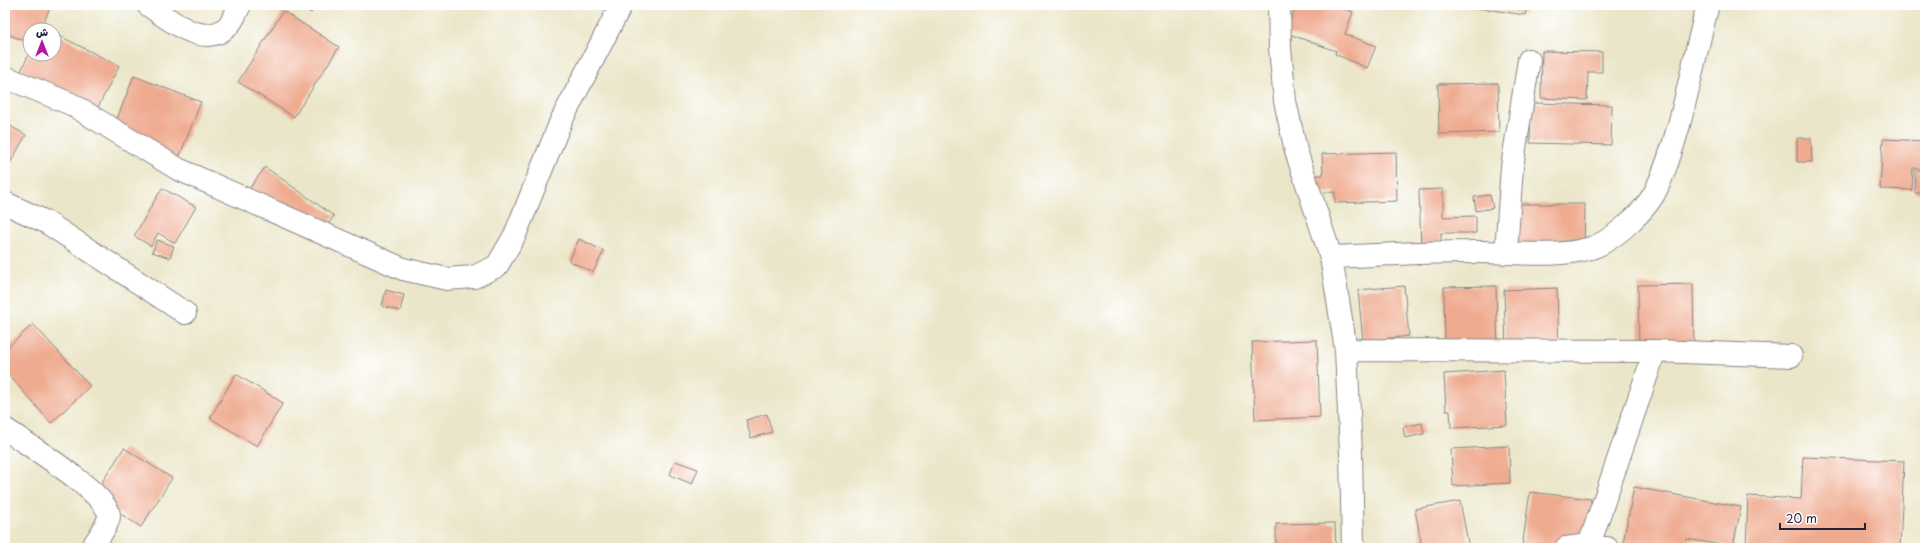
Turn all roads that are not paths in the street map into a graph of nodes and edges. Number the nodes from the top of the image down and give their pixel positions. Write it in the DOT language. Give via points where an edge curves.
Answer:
graph roads {
  1 [pos="148,5"];
  2 [pos="240,5"];
  3 [pos="621,5"];
  4 [pos="1279,5"];
  5 [pos="1708,5"];
  6 [pos="1529,60"];
  7 [pos="5,77"];
  8 [pos="5,203"];
  9 [pos="1506,252"];
  10 [pos="1331,257"];
  11 [pos="185,313"];
  12 [pos="1346,350"];
  13 [pos="1655,350"];
  14 [pos="1791,356"];
  15 [pos="5,429"];
  16 [pos="1598,547"];
  17 [pos="92,548"];
  18 [pos="1353,548"];
  19 [pos="1566,548"];
  1 -- 2 [label="street" via="184,29 202,36 216,34 228,26"];
  3 -- 7 [label="street" via="561,121 515,235 497,266 474,277 447,279 403,269 178,169 71,104"];
  4 -- 10 [label="street" via="1285,101 1296,151"];
  5 -- 9 [label="street" via="1678,134 1656,190 1635,217 1614,236 1591,248 1553,254"];
  6 -- 9 [label="street" via="1512,167"];
  8 -- 11 [label="street" via="46,222"];
  9 -- 10 [label="street"];
  10 -- 12 [label="street"];
  12 -- 13 [label="street"];
  12 -- 18 [label="street"];
  13 -- 14 [label="street"];
  13 -- 16 [label="street"];
  15 -- 17 [label="street" via="80,481 107,506 109,516"];
  16 -- 19 [label="street"];
}
